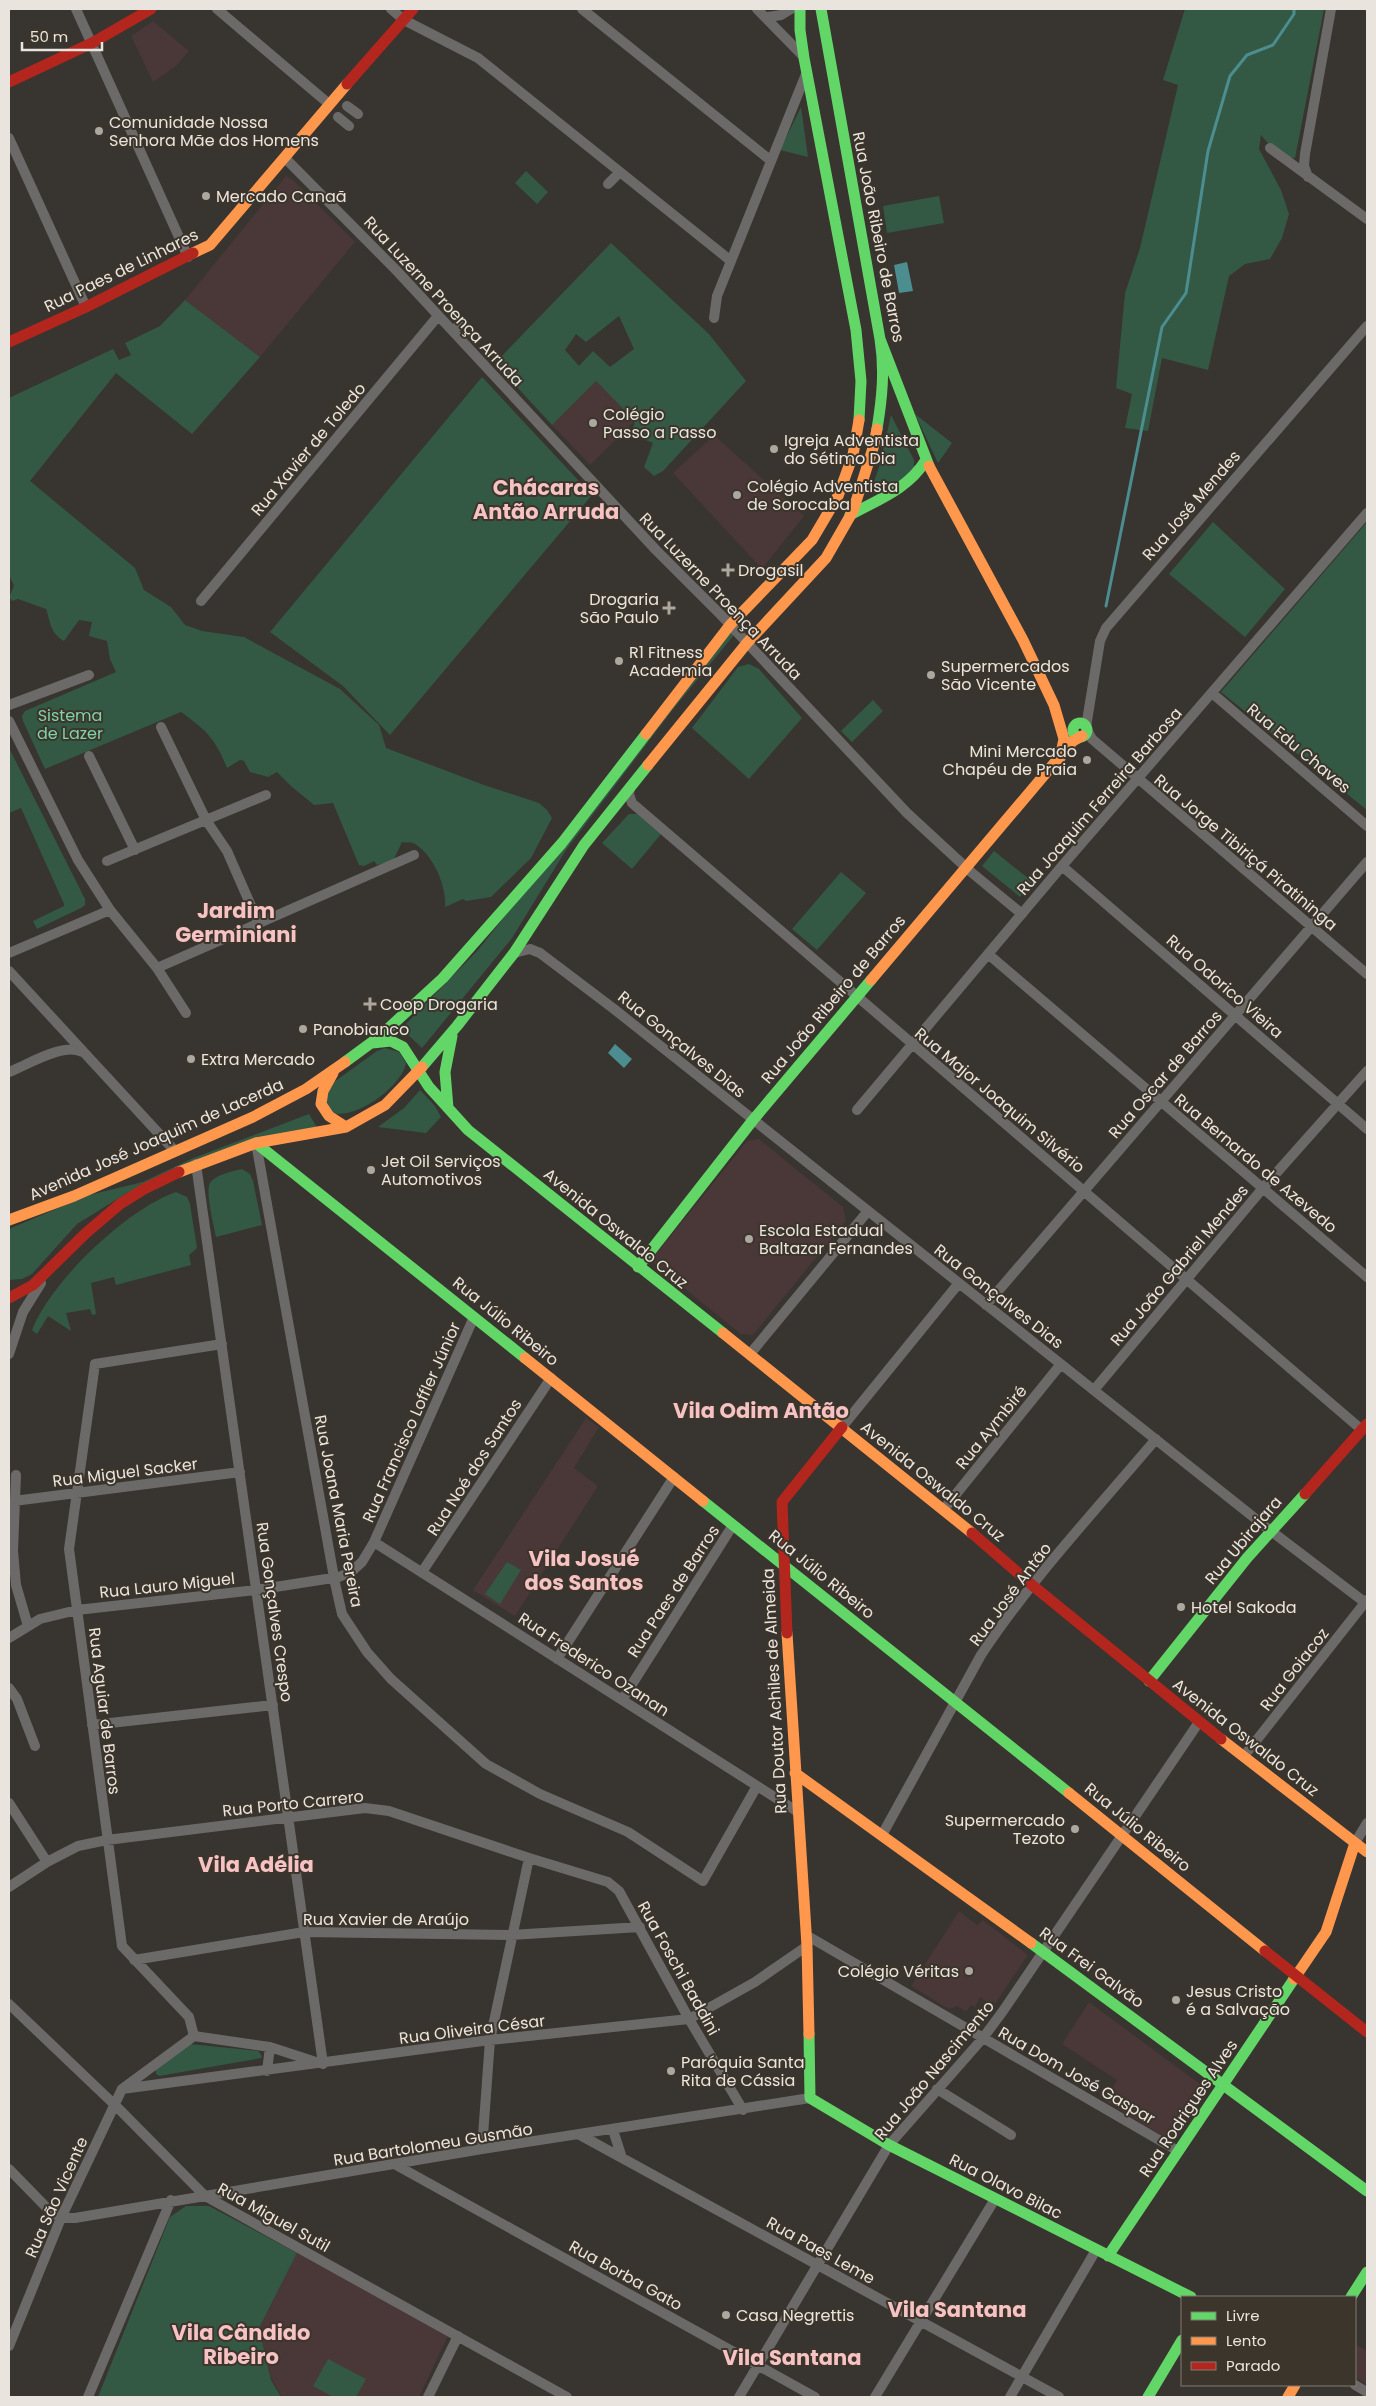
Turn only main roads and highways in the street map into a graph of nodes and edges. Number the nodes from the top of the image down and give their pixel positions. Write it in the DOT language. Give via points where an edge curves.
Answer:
graph roads {
  1 [pos="151,9"];
  2 [pos="413,9"];
  3 [pos="800,9"];
  4 [pos="822,9"];
  5 [pos="9,82"];
  6 [pos="880,340"];
  7 [pos="9,342"];
  8 [pos="882,393"];
  9 [pos="860,398"];
  10 [pos="902,402"];
  11 [pos="926,460"];
  12 [pos="935,478"];
  13 [pos="904,487"];
  14 [pos="850,515"];
  15 [pos="1054,705"];
  16 [pos="1060,758"];
  17 [pos="457,1026"];
  18 [pos="372,1043"];
  19 [pos="340,1064"];
  20 [pos="418,1072"];
  21 [pos="448,1108"];
  22 [pos="346,1127"];
  23 [pos="256,1143"];
  24 [pos="9,1220"];
  25 [pos="52,1266"];
  26 [pos="638,1268"];
  27 [pos="9,1288"];
  28 [pos="9,1298"];
  29 [pos="842,1427"];
  30 [pos="1365,1427"];
  31 [pos="783,1564"];
  32 [pos="1149,1681"];
  33 [pos="795,1773"];
  34 [pos="1355,1843"];
  35 [pos="1367,1852"];
  36 [pos="1298,1976"];
  37 [pos="1367,2032"];
  38 [pos="1223,2084"];
  39 [pos="810,2098"];
  40 [pos="1367,2191"];
  41 [pos="1108,2256"];
  42 [pos="1367,2272"];
  43 [pos="1189,2296"];
  44 [pos="1352,2296"];
  45 [pos="1181,2342"];
  46 [pos="1294,2386"];
  47 [pos="1148,2397"];
  48 [pos="1288,2397"];
  1 -- 5 [label="main road" via="92,43"];
  2 -- 7 [label="main road, Rua Paes de Linhares" via="210,245"];
  3 -- 9 [label="main road, Avenida José Joaquim de Lacerda" via="804,58 856,330"];
  4 -- 6 [label="main road, Rua João Ribeiro de Barros"];
  6 -- 8 [label="main road"];
  6 -- 10 [label="main road, Rua João Ribeiro de Barros"];
  8 -- 9 [label="main road"];
  8 -- 10 [label="main road"];
  8 -- 14 [label="main road" via="870,462"];
  9 -- 18 [label="main road, Avenida José Joaquim de Lacerda" via="853,456 838,496 812,540 730,625 562,843 443,978"];
  10 -- 11 [label="main road, Rua João Ribeiro de Barros"];
  11 -- 12 [label="main road, Rua João Ribeiro de Barros"];
  11 -- 13 [label="main road" via="919,473"];
  12 -- 13 [label="main road"];
  12 -- 15 [label="main road, Rua João Ribeiro de Barros" via="1023,640"];
  13 -- 14 [label="main road"];
  14 -- 17 [label="main road" via="826,558 747,643 584,845 514,953"];
  15 -- 16 [label="main road, Rua João Ribeiro de Barros" via="1064,739"];
  15 -- 16 [label="main road, Rua João Ribeiro de Barros" via="1084,729"];
  16 -- 26 [label="main road, Rua João Ribeiro de Barros" via="752,1120"];
  17 -- 20 [label="main road"];
  17 -- 21 [label="main road" via="448,1048 444,1072"];
  18 -- 19 [label="main road, Avenida José Joaquim de Lacerda"];
  18 -- 20 [label="main road, Avenida Oswaldo Cruz" via="391,1041 403,1046"];
  19 -- 22 [label="main road" via="322,1090 320,1105 325,1114"];
  19 -- 24 [label="main road, Avenida José Joaquim de Lacerda" via="294,1095 252,1116 74,1196"];
  20 -- 21 [label="main road, Avenida Oswaldo Cruz"];
  20 -- 22 [label="main road" via="385,1105"];
  21 -- 26 [label="main road, Avenida Oswaldo Cruz" via="502,1159"];
  22 -- 23 [label="main road"];
  23 -- 25 [label="main road" via="196,1164 144,1189 86,1232"];
  23 -- 31 [label="main road, Rua Júlio Ribeiro"];
  25 -- 27 [label="main road" via="29,1284"];
  25 -- 28 [label="main road" via="33,1286"];
  26 -- 29 [label="main road, Avenida Oswaldo Cruz"];
  29 -- 31 [label="main road, Rua Doutor Achiles de Almeida" via="782,1502"];
  29 -- 32 [label="main road, Avenida Oswaldo Cruz"];
  30 -- 32 [label="main road, Rua Ubirajara" via="1271,1531"];
  31 -- 33 [label="main road, Rua Doutor Achiles de Almeida"];
  31 -- 36 [label="main road, Rua Júlio Ribeiro"];
  32 -- 34 [label="main road, Avenida Oswaldo Cruz"];
  33 -- 38 [label="main road, Rua Frei Galvão"];
  33 -- 39 [label="main road, Rua Doutor Achiles de Almeida" via="806,1940"];
  34 -- 35 [label="main road, Avenida Oswaldo Cruz"];
  34 -- 36 [label="main road, Rua Rodrigues Alves" via="1326,1932"];
  36 -- 37 [label="main road, Rua Júlio Ribeiro"];
  36 -- 38 [label="main road, Rua Rodrigues Alves"];
  38 -- 40 [label="main road, Rua Frei Galvão"];
  38 -- 41 [label="main road, Rua Rodrigues Alves"];
  39 -- 41 [label="main road, Rua Olavo Bilac" via="889,2146"];
  41 -- 43 [label="main road, Rua Olavo Bilac"];
  42 -- 44 [label="main road"];
  45 -- 47 [label="main road"];
  46 -- 48 [label="main road"];
}
